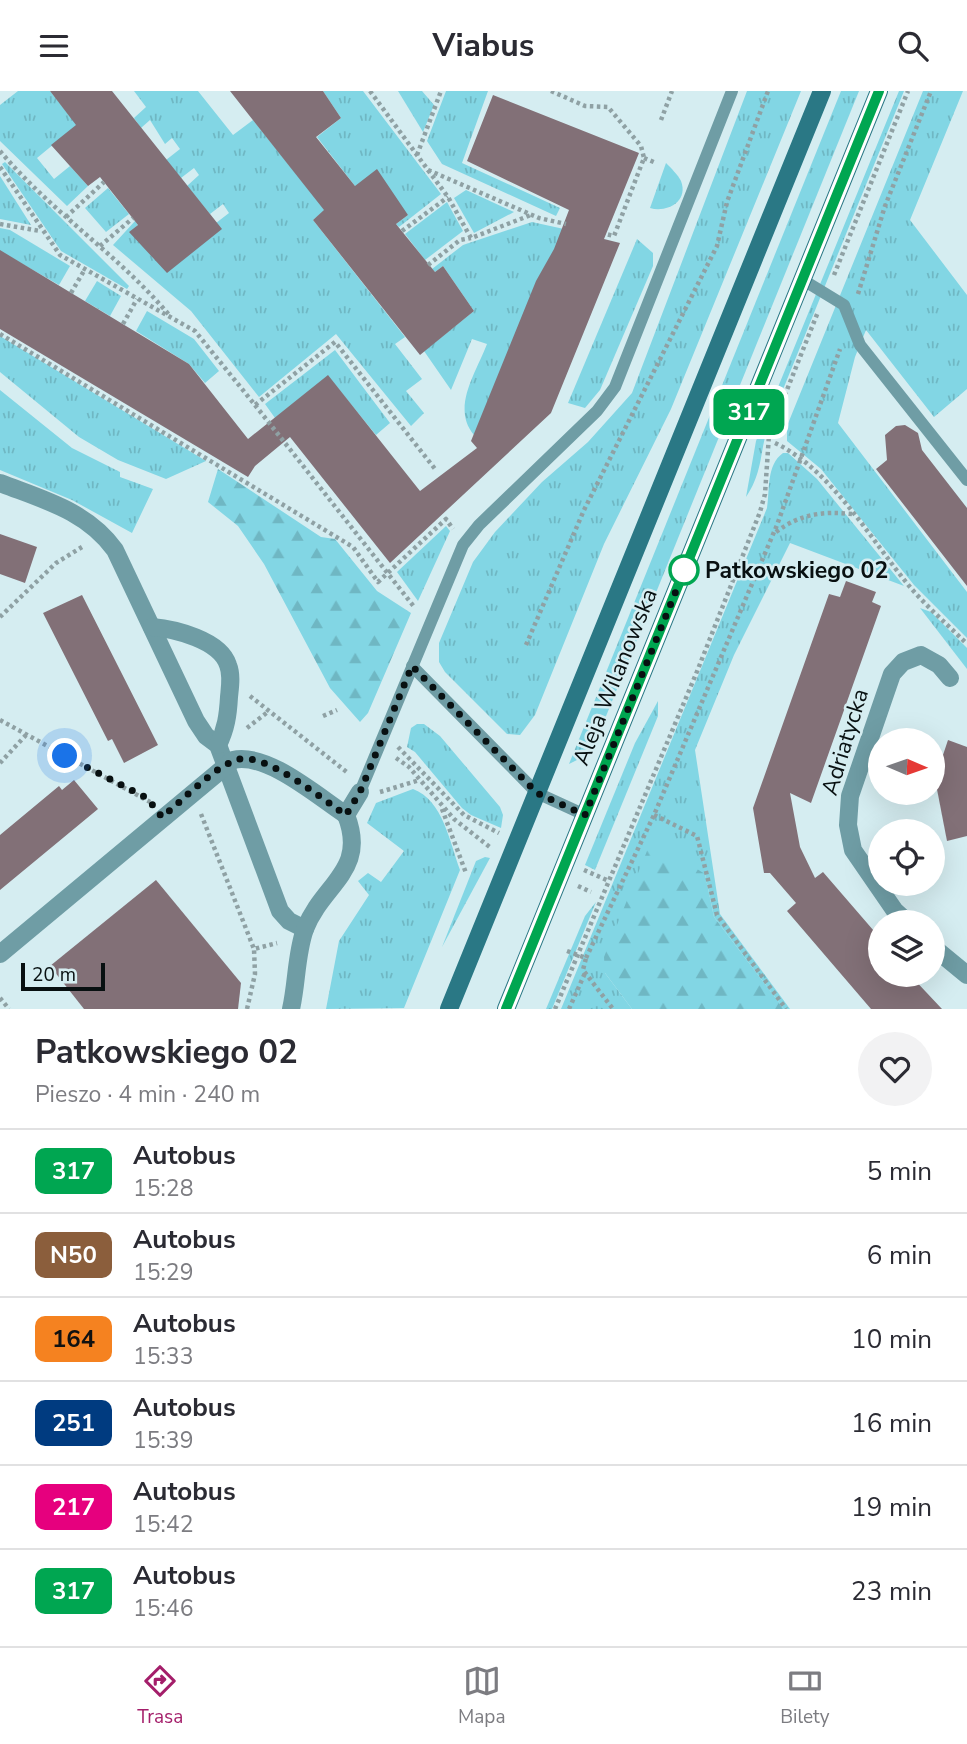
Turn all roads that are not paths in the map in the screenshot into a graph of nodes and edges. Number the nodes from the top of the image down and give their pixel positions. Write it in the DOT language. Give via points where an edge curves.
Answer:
graph roads {
  1 [pos="732,91"];
  2 [pos="821,91"];
  3 [pos="879,91"];
  4 [pos="803,280"];
  5 [pos="967,480"];
  6 [pos="0,484"];
  7 [pos="152,627"];
  8 [pos="412,666"];
  9 [pos="950,678"];
  10 [pos="218,745"];
  11 [pos="226,765"];
  12 [pos="368,791"];
  13 [pos="537,793"];
  14 [pos="346,815"];
  15 [pos="585,815"];
  16 [pos="894,910"];
  17 [pos="305,929"];
  18 [pos="0,954"];
  19 [pos="945,957"];
  20 [pos="967,975"];
  21 [pos="291,1009"];
  22 [pos="449,1009"];
  23 [pos="506,1009"];
  1 -- 8 [label="lane" via="615,387 597,411 463,545"];
  2 -- 13 [label="main road, Aleja Wilanowska"];
  3 -- 4 [label="main road, Aleja Wilanowska"];
  4 -- 5 [label="lane" via="844,305 860,345"];
  4 -- 15 [label="main road, Aleja Wilanowska"];
  6 -- 7 [label="street" via="76,513 104,534"];
  7 -- 10 [label="street" via="196,721"];
  7 -- 10 [label="street" via="177,631 219,652 228,664 228,722"];
  8 -- 12 [label="lane" via="383,736"];
  8 -- 13 [label="lane"];
  9 -- 16 [label="street, Adriatycka" via="921,655 903,662 892,674 850,796 848,825 853,850"];
  10 -- 11 [label="street"];
  11 -- 14 [label="street" via="242,758 260,761"];
  11 -- 17 [label="street" via="276,902 289,921"];
  11 -- 18 [label="street"];
  12 -- 14 [label="street"];
  13 -- 15 [label="lane"];
  13 -- 22 [label="main road, Aleja Wilanowska"];
  14 -- 17 [label="street" via="353,840 349,865"];
  15 -- 23 [label="main road, Aleja Wilanowska"];
  17 -- 21 [label="street"];
  19 -- 20 [label="street"];
}
